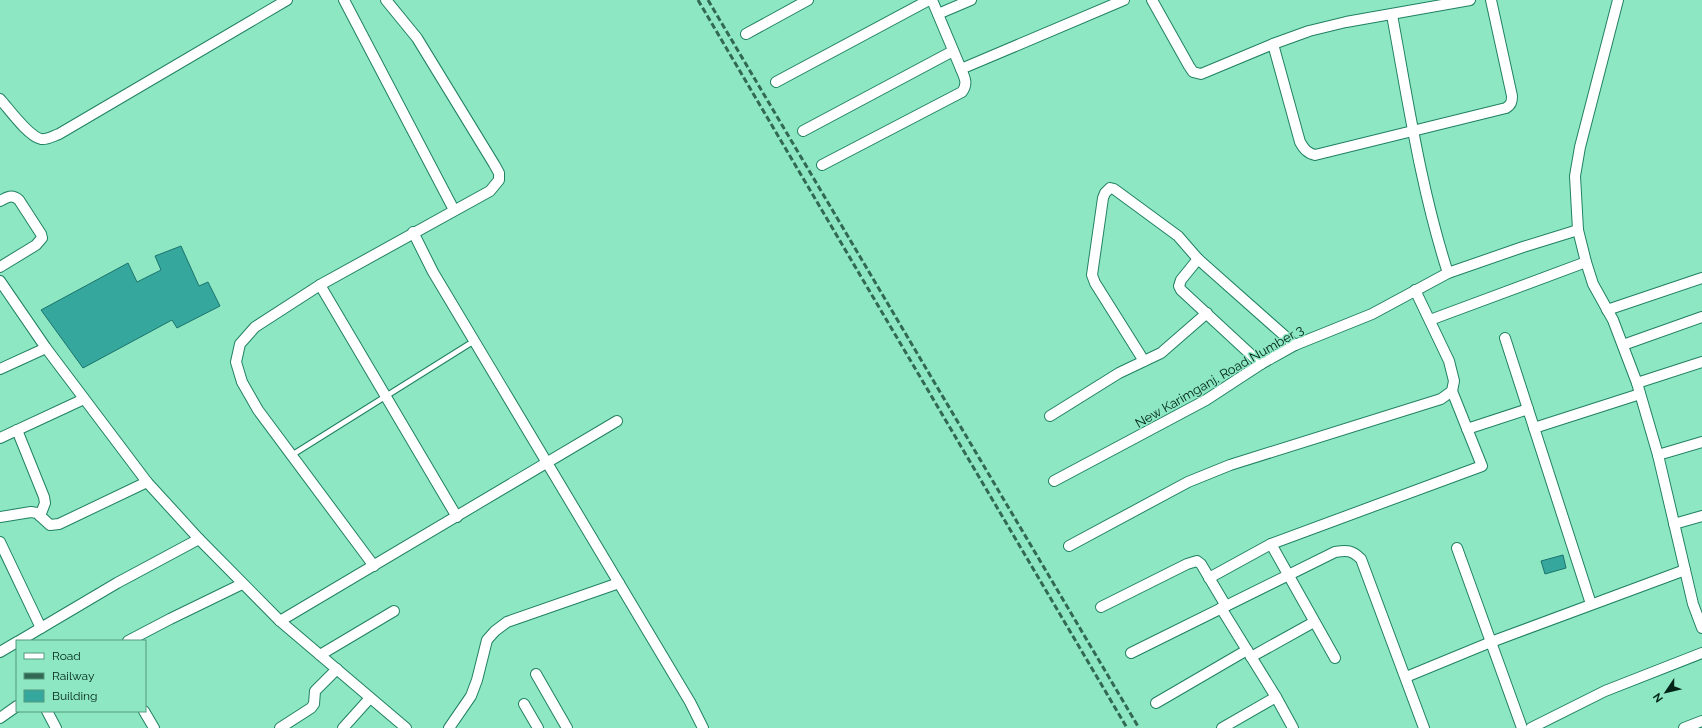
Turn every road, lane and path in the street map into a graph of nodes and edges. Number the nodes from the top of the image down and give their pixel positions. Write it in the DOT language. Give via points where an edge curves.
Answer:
graph roads {
  1 [pos="287,0"];
  2 [pos="344,0"];
  3 [pos="386,0"];
  4 [pos="808,0"];
  5 [pos="930,0"];
  6 [pos="972,0"];
  7 [pos="1124,0"];
  8 [pos="1152,0"];
  9 [pos="1470,0"];
  10 [pos="1491,0"];
  11 [pos="1618,0"];
  12 [pos="1439,2"];
  13 [pos="938,14"];
  14 [pos="1392,15"];
  15 [pos="746,34"];
  16 [pos="1273,44"];
  17 [pos="954,51"];
  18 [pos="961,69"];
  19 [pos="776,82"];
  20 [pos="0,99"];
  21 [pos="1413,130"];
  22 [pos="803,131"];
  23 [pos="822,165"];
  24 [pos="0,201"];
  25 [pos="454,210"];
  26 [pos="1578,230"];
  27 [pos="413,232"];
  28 [pos="1198,259"];
  29 [pos="1586,262"];
  30 [pos="0,267"];
  31 [pos="1448,273"];
  32 [pos="1702,278"];
  33 [pos="0,281"];
  34 [pos="320,285"];
  35 [pos="1415,290"];
  36 [pos="1607,310"];
  37 [pos="1207,313"];
  38 [pos="1702,317"];
  39 [pos="1430,320"];
  40 [pos="1505,338"];
  41 [pos="474,341"];
  42 [pos="1295,345"];
  43 [pos="1623,345"];
  44 [pos="46,348"];
  45 [pos="1144,361"];
  46 [pos="1702,362"];
  47 [pos="1262,364"];
  48 [pos="0,369"];
  49 [pos="1637,383"];
  50 [pos="1452,391"];
  51 [pos="1640,394"];
  52 [pos="386,396"];
  53 [pos="84,399"];
  54 [pos="1528,409"];
  55 [pos="1050,416"];
  56 [pos="617,421"];
  57 [pos="1534,428"];
  58 [pos="1467,429"];
  59 [pos="17,430"];
  60 [pos="0,438"];
  61 [pos="1702,442"];
  62 [pos="292,454"];
  63 [pos="1658,455"];
  64 [pos="548,462"];
  65 [pos="1054,481"];
  66 [pos="147,482"];
  67 [pos="40,516"];
  68 [pos="1702,516"];
  69 [pos="457,517"];
  70 [pos="0,518"];
  71 [pos="1674,524"];
  72 [pos="199,538"];
  73 [pos="0,542"];
  74 [pos="1271,544"];
  75 [pos="1069,546"];
  76 [pos="1457,548"];
  77 [pos="374,566"];
  78 [pos="1685,570"];
  79 [pos="1288,575"];
  80 [pos="1209,578"];
  81 [pos="619,583"];
  82 [pos="242,584"];
  83 [pos="1698,602"];
  84 [pos="1591,604"];
  85 [pos="1101,607"];
  86 [pos="1223,607"];
  87 [pos="394,611"];
  88 [pos="280,621"];
  89 [pos="1314,622"];
  90 [pos="41,628"];
  91 [pos="1702,628"];
  92 [pos="20,640"];
  93 [pos="130,640"];
  94 [pos="16,642"];
  95 [pos="1491,642"];
  96 [pos="0,652"];
  97 [pos="1131,653"];
  98 [pos="1702,653"];
  99 [pos="1249,654"];
  100 [pos="320,655"];
  101 [pos="1335,658"];
  102 [pos="337,669"];
  103 [pos="536,674"];
  104 [pos="1406,677"];
  105 [pos="1276,697"];
  106 [pos="370,698"];
  107 [pos="1156,703"];
  108 [pos="524,704"];
  109 [pos="16,707"];
  110 [pos="48,712"];
  111 [pos="145,712"];
  112 [pos="0,718"];
  113 [pos="1702,721"];
  114 [pos="56,728"];
  115 [pos="154,728"];
  116 [pos="280,728"];
  117 [pos="343,728"];
  118 [pos="406,728"];
  119 [pos="450,728"];
  120 [pos="538,728"];
  121 [pos="567,728"];
  122 [pos="703,728"];
  123 [pos="1222,728"];
  124 [pos="1293,728"];
  125 [pos="1424,728"];
  126 [pos="1522,728"];
  127 [pos="1531,728"];
  128 [pos="1684,728"];
  1 -- 20 [label="street" via="59,134 48,138 40,139 31,134"];
  2 -- 25 [label="street"];
  3 -- 25 [label="street" via="417,38 498,173 499,180 490,191"];
  4 -- 15 [label="street"];
  5 -- 13 [label="street"];
  5 -- 19 [label="street"];
  6 -- 13 [label="street"];
  7 -- 18 [label="street"];
  8 -- 16 [label="street" via="1196,74 1205,73"];
  9 -- 12 [label="street"];
  10 -- 21 [label="street" via="1512,96 1510,106"];
  11 -- 26 [label="street" via="1580,147 1575,176"];
  12 -- 14 [label="street"];
  13 -- 17 [label="street"];
  14 -- 16 [label="street" via="1309,31"];
  14 -- 21 [label="street"];
  16 -- 21 [label="street" via="1300,142 1309,153 1315,154"];
  17 -- 18 [label="street"];
  17 -- 22 [label="street"];
  18 -- 23 [label="street" via="966,82 966,88 962,92"];
  21 -- 31 [label="street" via="1437,239"];
  24 -- 30 [label="street" via="10,196 20,200 42,238 36,245"];
  25 -- 27 [label="street"];
  26 -- 29 [label="street"];
  26 -- 31 [label="street, New Karimganj, Road Number 3"];
  27 -- 34 [label="street"];
  27 -- 41 [label="street" via="433,272"];
  28 -- 37 [label="street" via="1180,280 1179,286"];
  28 -- 42 [label="street"];
  28 -- 45 [label="street" via="1178,236 1132,201 1114,189 1107,190 1092,275"];
  29 -- 36 [label="street" via="1593,284"];
  29 -- 39 [label="street"];
  31 -- 35 [label="street, New Karimganj, Road Number 3"];
  32 -- 36 [label="street"];
  33 -- 44 [label="street"];
  34 -- 52 [label="street"];
  34 -- 62 [label="street" via="255,326 240,344 236,362 242,382 258,410"];
  35 -- 39 [label="street"];
  35 -- 42 [label="street, New Karimganj, Road Number 3" via="1372,314"];
  36 -- 43 [label="street"];
  37 -- 45 [label="street" via="1161,353"];
  37 -- 47 [label="street"];
  38 -- 43 [label="street"];
  39 -- 50 [label="street" via="1449,361 1454,381"];
  40 -- 54 [label="street"];
  41 -- 52 [label="lane"];
  41 -- 64 [label="street"];
  42 -- 47 [label="street, New Karimganj, Road Number 3"];
  43 -- 49 [label="street"];
  44 -- 48 [label="street"];
  44 -- 53 [label="street"];
  45 -- 55 [label="street" via="1119,373"];
  46 -- 49 [label="street"];
  47 -- 65 [label="street, New Karimganj, Road Number 3" via="1206,400"];
  49 -- 51 [label="street"];
  50 -- 58 [label="street"];
  50 -- 75 [label="street" via="1441,399 1230,465 1188,482"];
  51 -- 57 [label="street"];
  51 -- 63 [label="street"];
  52 -- 62 [label="lane"];
  52 -- 69 [label="street"];
  53 -- 59 [label="street"];
  53 -- 66 [label="street"];
  54 -- 57 [label="street"];
  54 -- 58 [label="street"];
  56 -- 64 [label="street"];
  57 -- 84 [label="street"];
  58 -- 74 [label="street" via="1482,466"];
  59 -- 60 [label="street"];
  59 -- 67 [label="street" via="44,497 45,503"];
  61 -- 63 [label="street"];
  62 -- 77 [label="street"];
  63 -- 71 [label="street"];
  64 -- 69 [label="street"];
  64 -- 81 [label="street"];
  66 -- 67 [label="street" via="59,524 50,525"];
  66 -- 72 [label="street"];
  67 -- 70 [label="street" via="28,512"];
  68 -- 71 [label="street"];
  69 -- 77 [label="street"];
  71 -- 78 [label="street"];
  72 -- 82 [label="street"];
  72 -- 90 [label="street"];
  73 -- 90 [label="street"];
  74 -- 79 [label="street"];
  74 -- 80 [label="street"];
  76 -- 95 [label="street"];
  77 -- 88 [label="street"];
  78 -- 83 [label="street"];
  78 -- 84 [label="street"];
  79 -- 86 [label="street"];
  79 -- 89 [label="street"];
  79 -- 104 [label="street" via="1335,552 1354,552 1361,559"];
  80 -- 85 [label="street" via="1201,564 1193,561"];
  80 -- 86 [label="street"];
  81 -- 119 [label="street" via="507,622 495,631 487,640 477,680 470,696"];
  81 -- 122 [label="street"];
  82 -- 88 [label="street"];
  82 -- 93 [label="street"];
  83 -- 91 [label="street"];
  84 -- 95 [label="street"];
  86 -- 97 [label="street"];
  86 -- 99 [label="street"];
  87 -- 100 [label="street"];
  88 -- 100 [label="street"];
  89 -- 99 [label="street"];
  89 -- 101 [label="street"];
  90 -- 92 [label="street"];
  94 -- 96 [label="street"];
  95 -- 104 [label="street"];
  95 -- 126 [label="street"];
  98 -- 127 [label="street" via="1605,691"];
  99 -- 105 [label="street"];
  99 -- 107 [label="street"];
  100 -- 102 [label="street"];
  102 -- 106 [label="street"];
  102 -- 116 [label="street" via="314,690 314,704"];
  103 -- 121 [label="street"];
  104 -- 125 [label="street"];
  105 -- 123 [label="street"];
  105 -- 124 [label="street"];
  106 -- 117 [label="street"];
  106 -- 118 [label="street"];
  108 -- 120 [label="street"];
  109 -- 112 [label="street"];
  110 -- 114 [label="street"];
  111 -- 115 [label="street"];
  113 -- 128 [label="street"];
}
